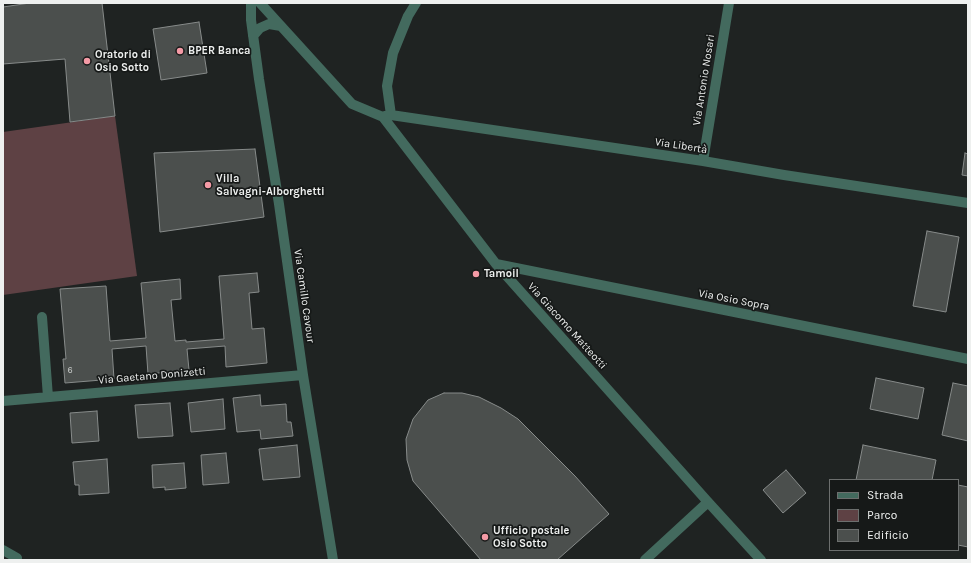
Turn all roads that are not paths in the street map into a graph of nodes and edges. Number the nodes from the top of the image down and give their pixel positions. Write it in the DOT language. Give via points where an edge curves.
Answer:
graph roads {
  1 [pos="251,3"];
  2 [pos="260,3"];
  3 [pos="416,3"];
  4 [pos="729,3"];
  5 [pos="281,26"];
  6 [pos="253,36"];
  7 [pos="387,116"];
  8 [pos="703,162"];
  9 [pos="968,203"];
  10 [pos="496,264"];
  11 [pos="42,317"];
  12 [pos="968,359"];
  13 [pos="303,375"];
  14 [pos="48,397"];
  15 [pos="3,401"];
  16 [pos="708,502"];
  17 [pos="3,550"];
  18 [pos="16,560"];
  19 [pos="333,560"];
  20 [pos="645,560"];
  21 [pos="761,560"];
  1 -- 6 [label="street, Via Camillo Cavour"];
  2 -- 5 [label="street, Via Giacomo Matteotti"];
  3 -- 7 [label="street" via="393,53 387,86"];
  4 -- 8 [label="street, Via Antonio Nosari"];
  5 -- 6 [label="street" via="269,24 260,28"];
  5 -- 7 [label="street, Via Giacomo Matteotti" via="352,104"];
  6 -- 13 [label="street, Via Camillo Cavour"];
  7 -- 8 [label="street, Via Libertà"];
  7 -- 10 [label="street, Via Giacomo Matteotti"];
  8 -- 9 [label="street, Via Libertà"];
  10 -- 12 [label="street, Via Osio Sopra"];
  10 -- 16 [label="street, Via Giacomo Matteotti"];
  11 -- 14 [label="street"];
  13 -- 14 [label="street, Via Gaetano Donizetti"];
  13 -- 19 [label="street, Via Camillo Cavour"];
  14 -- 15 [label="street, Via Gaetano Donizetti"];
  16 -- 20 [label="street"];
  16 -- 21 [label="street, Via Giacomo Matteotti"];
  17 -- 18 [label="street" via="17,558"];
}
